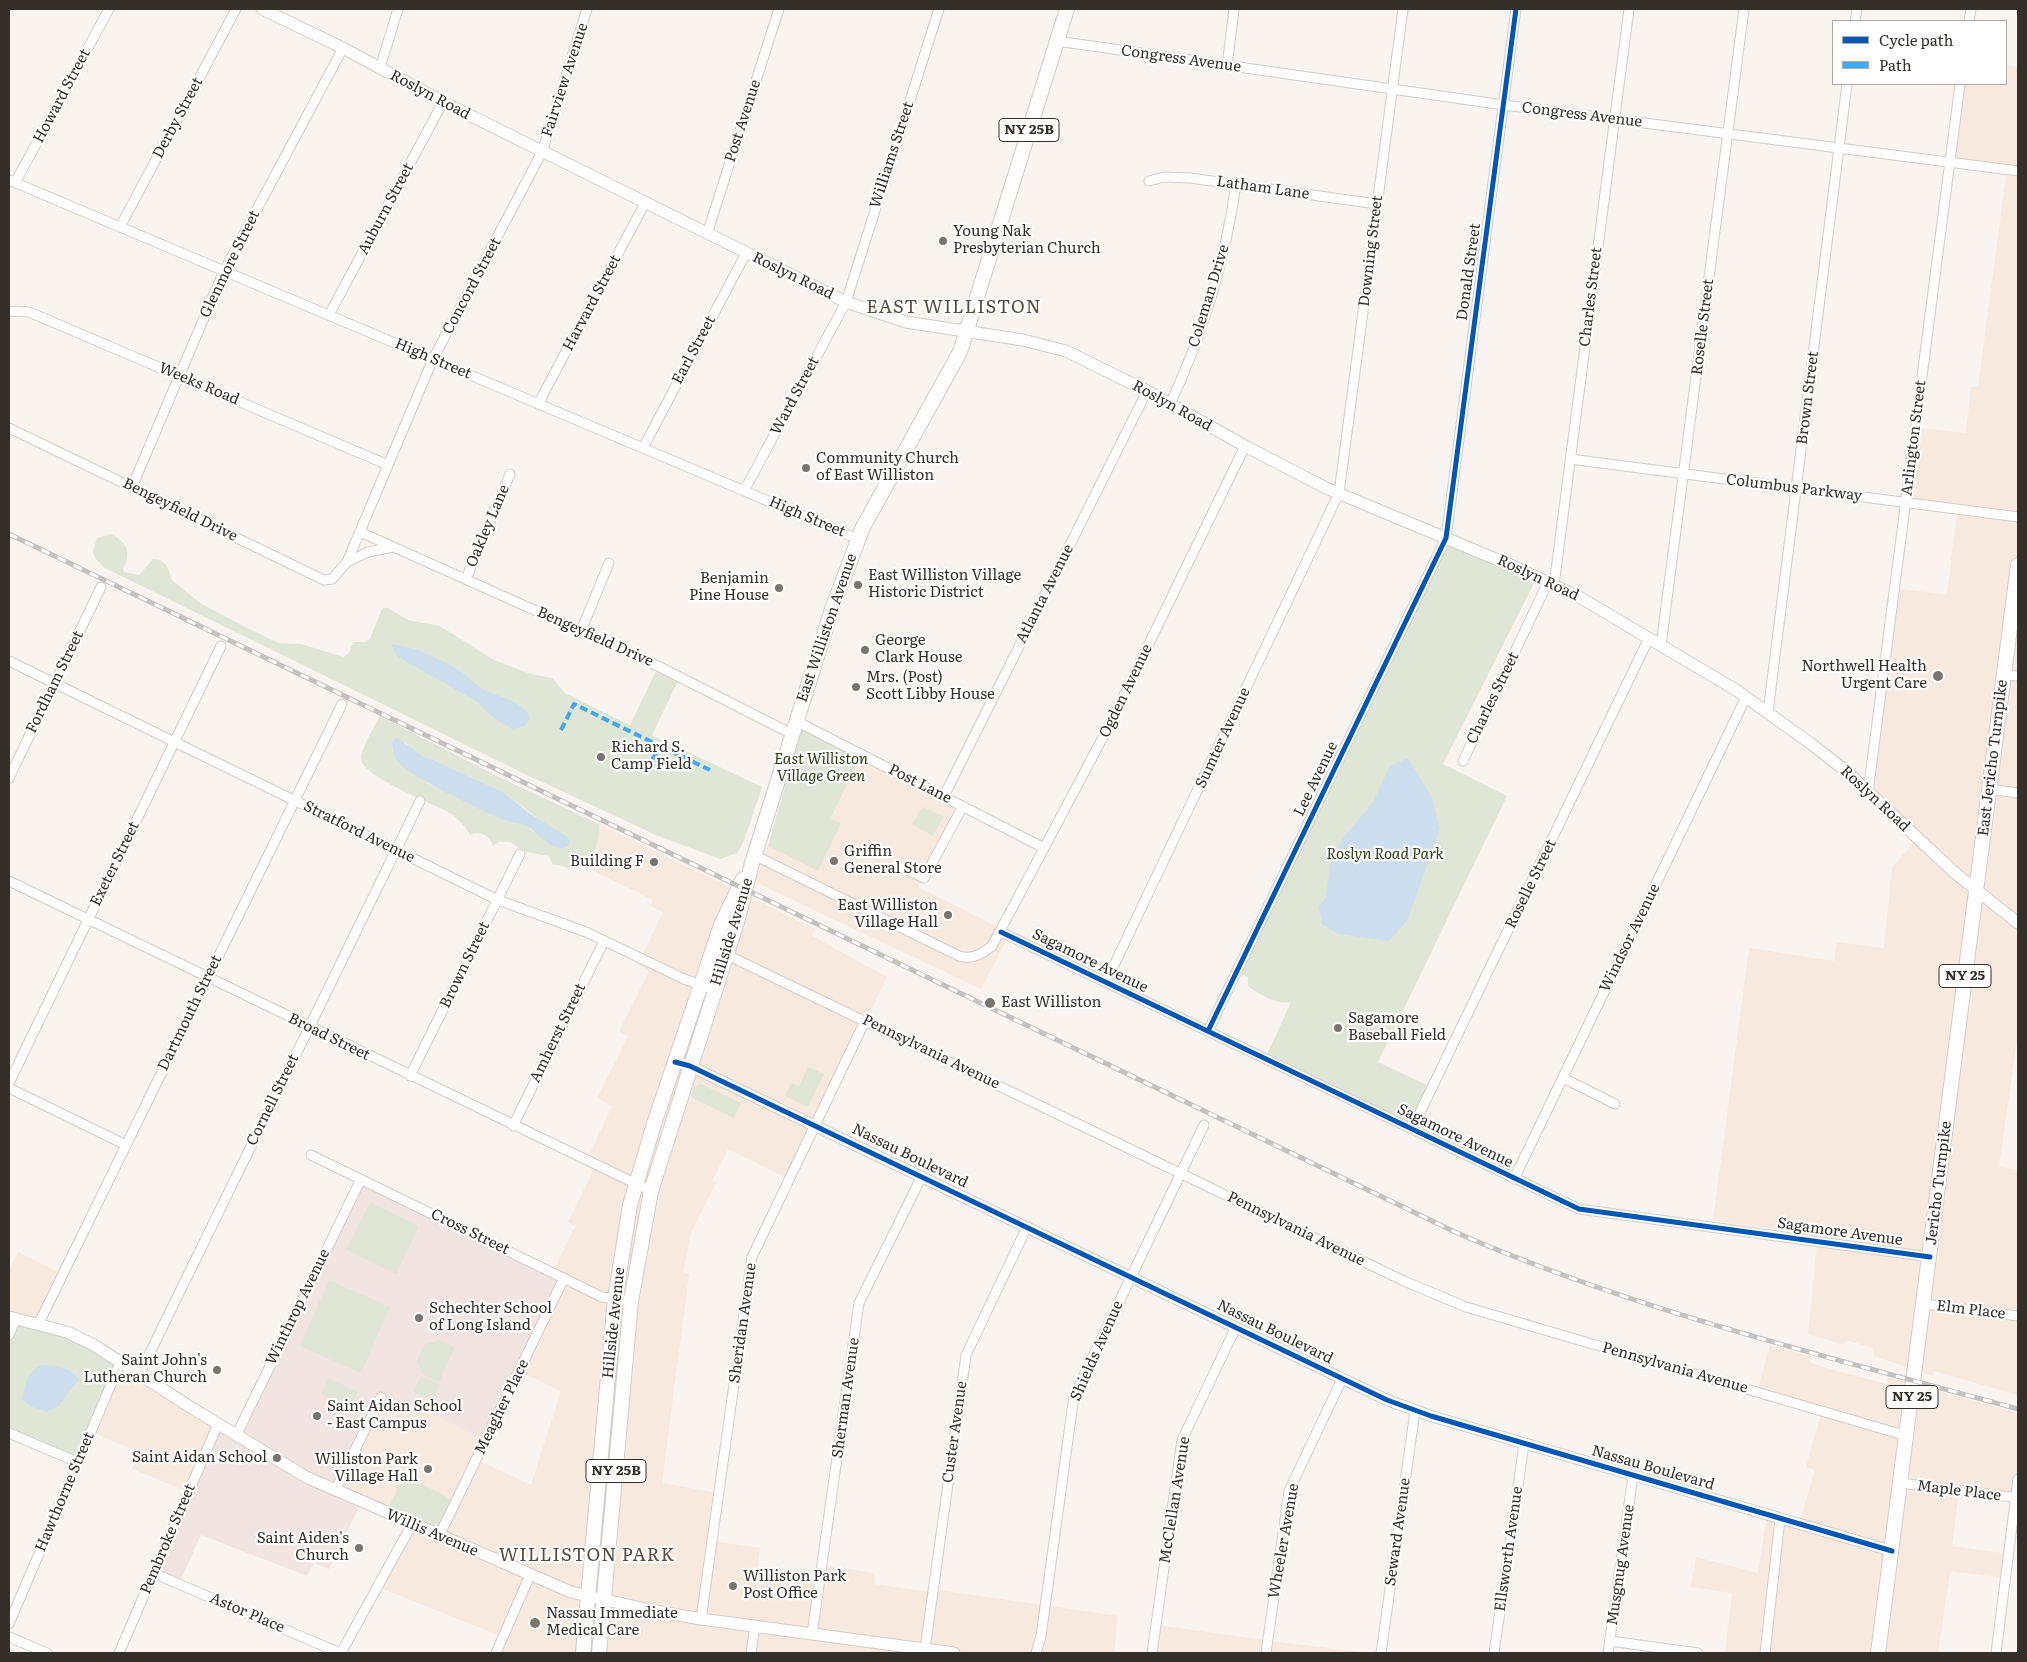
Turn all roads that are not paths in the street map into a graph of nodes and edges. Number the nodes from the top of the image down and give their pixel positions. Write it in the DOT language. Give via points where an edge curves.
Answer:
graph roads {
  1 [pos="109,9"];
  2 [pos="236,9"];
  3 [pos="262,9"];
  4 [pos="398,9"];
  5 [pos="587,9"];
  6 [pos="779,9"];
  7 [pos="939,9"];
  8 [pos="1067,9"];
  9 [pos="1234,9"];
  10 [pos="1403,9"];
  11 [pos="1516,9"];
  12 [pos="1629,9"];
  13 [pos="1744,9"];
  14 [pos="1057,40"];
  15 [pos="343,48"];
  16 [pos="1227,66"];
  17 [pos="380,68"];
  18 [pos="1847,85"];
  19 [pos="1960,85"];
  20 [pos="1392,90"];
  21 [pos="443,102"];
  22 [pos="1504,105"];
  23 [pos="1614,119"];
  24 [pos="1728,134"];
  25 [pos="1839,148"];
  26 [pos="542,152"];
  27 [pos="1948,162"];
  28 [pos="2018,171"];
  29 [pos="1149,181"];
  30 [pos="12,182"];
  31 [pos="1236,184"];
  32 [pos="645,203"];
  33 [pos="1377,204"];
  34 [pos="120,227"];
  35 [pos="707,234"];
  36 [pos="746,254"];
  37 [pos="224,271"];
  38 [pos="846,302"];
  39 [pos="9,311"];
  40 [pos="329,315"];
  41 [pos="967,331"];
  42 [pos="433,359"];
  43 [pos="179,376"];
  44 [pos="1147,391"];
  45 [pos="538,404"];
  46 [pos="1170,404"];
  47 [pos="9,428"];
  48 [pos="1245,446"];
  49 [pos="642,448"];
  50 [pos="1570,460"];
  51 [pos="388,465"];
  52 [pos="510,474"];
  53 [pos="1684,474"];
  54 [pos="132,487"];
  55 [pos="1796,489"];
  56 [pos="744,491"];
  57 [pos="1339,493"];
  58 [pos="1906,503"];
  59 [pos="2018,517"];
  60 [pos="360,532"];
  61 [pos="1446,538"];
  62 [pos="858,539"];
  63 [pos="394,547"];
  64 [pos="347,562"];
  65 [pos="610,563"];
  66 [pos="2018,565"];
  67 [pos="466,579"];
  68 [pos="1551,583"];
  69 [pos="101,587"];
  70 [pos="581,631"];
  71 [pos="1649,638"];
  72 [pos="1661,645"];
  73 [pos="221,646"];
  74 [pos="9,661"];
  75 [pos="2004,675"];
  76 [pos="2018,676"];
  77 [pos="55,684"];
  78 [pos="1746,697"];
  79 [pos="342,704"];
  80 [pos="1768,712"];
  81 [pos="794,728"];
  82 [pos="174,742"];
  83 [pos="1463,760"];
  84 [pos="9,778"];
  85 [pos="1989,789"];
  86 [pos="1868,792"];
  87 [pos="2018,793"];
  88 [pos="944,796"];
  89 [pos="294,800"];
  90 [pos="420,801"];
  91 [pos="963,806"];
  92 [pos="1044,848"];
  93 [pos="396,849"];
  94 [pos="520,854"];
  95 [pos="753,859"];
  96 [pos="902,867"];
  97 [pos="9,881"];
  98 [pos="1976,891"];
  99 [pos="498,900"];
  100 [pos="88,919"];
  101 [pos="2018,923"];
  102 [pos="1001,932"];
  103 [pos="604,941"];
  104 [pos="713,949"];
  105 [pos="727,954"];
  106 [pos="208,978"];
  107 [pos="1106,982"];
  108 [pos="700,986"];
  109 [pos="715,990"];
  110 [pos="865,1021"];
  111 [pos="309,1027"];
  112 [pos="1208,1031"];
  113 [pos="675,1062"];
  114 [pos="690,1066"];
  115 [pos="410,1076"];
  116 [pos="1563,1078"];
  117 [pos="9,1082"];
  118 [pos="9,1088"];
  119 [pos="1615,1104"];
  120 [pos="815,1125"];
  121 [pos="1204,1125"];
  122 [pos="513,1126"];
  123 [pos="1412,1129"];
  124 [pos="126,1145"];
  125 [pos="310,1155"];
  126 [pos="1181,1173"];
  127 [pos="922,1176"];
  128 [pos="361,1179"];
  129 [pos="1514,1179"];
  130 [pos="635,1185"];
  131 [pos="651,1191"];
  132 [pos="1026,1227"];
  133 [pos="1930,1257"];
  134 [pos="1131,1277"];
  135 [pos="564,1278"];
  136 [pos="615,1299"];
  137 [pos="631,1301"];
  138 [pos="1924,1304"];
  139 [pos="2018,1316"];
  140 [pos="12,1317"];
  141 [pos="39,1323"];
  142 [pos="1236,1327"];
  143 [pos="9,1335"];
  144 [pos="121,1361"];
  145 [pos="140,1373"];
  146 [pos="1342,1378"];
  147 [pos="382,1397"];
  148 [pos="1414,1411"];
  149 [pos="218,1424"];
  150 [pos="9,1433"];
  151 [pos="236,1436"];
  152 [pos="1907,1436"];
  153 [pos="1524,1444"];
  154 [pos="78,1462"];
  155 [pos="1633,1476"];
  156 [pos="2018,1480"];
  157 [pos="1901,1483"];
  158 [pos="335,1491"];
  159 [pos="2017,1498"];
  160 [pos="1780,1518"];
  161 [pos="412,1524"];
  162 [pos="439,1536"];
  163 [pos="1892,1551"];
  164 [pos="154,1573"];
  165 [pos="530,1575"];
  166 [pos="588,1597"];
  167 [pos="604,1600"];
  168 [pos="701,1618"];
  169 [pos="9,1624"];
  170 [pos="755,1626"];
  171 [pos="812,1634"];
  172 [pos="9,1637"];
  173 [pos="1610,1641"];
  174 [pos="893,1649"];
  175 [pos="925,1649"];
  176 [pos="47,1653"];
  177 [pos="119,1653"];
  178 [pos="341,1653"];
  179 [pos="496,1653"];
  180 [pos="583,1653"];
  181 [pos="599,1653"];
  182 [pos="751,1653"];
  183 [pos="954,1653"];
  184 [pos="1036,1653"];
  185 [pos="1152,1653"];
  186 [pos="1266,1653"];
  187 [pos="1381,1653"];
  188 [pos="1494,1653"];
  189 [pos="1608,1653"];
  190 [pos="1698,1653"];
  191 [pos="1765,1653"];
  192 [pos="1878,1653"];
  193 [pos="1996,1653"];
  1 -- 30 [label="street, Howard Street"];
  2 -- 34 [label="street, Derby Street"];
  3 -- 15 [label="main road, Roslyn Road"];
  4 -- 17 [label="street"];
  5 -- 26 [label="street, Fairview Avenue"];
  6 -- 35 [label="street, Post Avenue"];
  7 -- 38 [label="street, Williams Street"];
  8 -- 14 [label="main road, East Williston Avenue / NY 25B"];
  9 -- 16 [label="street"];
  10 -- 20 [label="street, Downing Street"];
  11 -- 22 [label="street, Donald Street"];
  12 -- 23 [label="street, Charles Street"];
  13 -- 24 [label="street, Roselle Street"];
  14 -- 16 [label="street, Congress Avenue"];
  14 -- 41 [label="main road, East Williston Avenue / NY 25B"];
  15 -- 17 [label="main road, Roslyn Road"];
  15 -- 37 [label="street, Glenmore Street"];
  16 -- 20 [label="street, Congress Avenue"];
  17 -- 21 [label="main road, Roslyn Road"];
  18 -- 25 [label="street, Brown Street"];
  19 -- 27 [label="street, Arlington Street"];
  20 -- 22 [label="street, Congress Avenue"];
  20 -- 33 [label="street, Downing Street"];
  21 -- 26 [label="main road, Roslyn Road"];
  21 -- 40 [label="street, Auburn Street"];
  22 -- 23 [label="street, Congress Avenue"];
  22 -- 61 [label="street, Donald Street"];
  23 -- 24 [label="street, Congress Avenue"];
  23 -- 50 [label="street, Charles Street"];
  24 -- 25 [label="street, Congress Avenue"];
  24 -- 53 [label="street, Roselle Street"];
  25 -- 27 [label="street, Congress Avenue"];
  25 -- 55 [label="street, Brown Street"];
  26 -- 32 [label="main road, Roslyn Road"];
  26 -- 42 [label="street, Concord Street"];
  27 -- 28 [label="street, Congress Avenue"];
  27 -- 58 [label="street, Arlington Street"];
  29 -- 31 [label="street, Latham Lane" via="1177,176"];
  30 -- 34 [label="street, High Street"];
  31 -- 33 [label="street, Latham Lane"];
  31 -- 46 [label="street, Coleman Drive" via="1226,242 1192,354"];
  32 -- 35 [label="main road, Roslyn Road"];
  32 -- 45 [label="street, Harvard Street"];
  33 -- 57 [label="street, Downing Street"];
  34 -- 37 [label="street, High Street"];
  35 -- 36 [label="main road, Roslyn Road"];
  36 -- 38 [label="main road, Roslyn Road"];
  36 -- 49 [label="street, Earl Street"];
  37 -- 40 [label="street, High Street"];
  37 -- 43 [label="street, Glenmore Street"];
  38 -- 41 [label="main road, Roslyn Road" via="906,322"];
  38 -- 56 [label="street, Ward Street"];
  39 -- 43 [label="street, Weeks Road" via="29,312"];
  40 -- 42 [label="street, High Street"];
  41 -- 44 [label="main road, Roslyn Road" via="1066,351"];
  41 -- 62 [label="main road, East Williston Avenue / NY 25B" via="948,377"];
  42 -- 45 [label="street, High Street"];
  42 -- 51 [label="street, Concord Street"];
  43 -- 51 [label="street, Weeks Road"];
  43 -- 54 [label="street, Glenmore Street"];
  44 -- 46 [label="main road, Roslyn Road"];
  44 -- 88 [label="street, Atlanta Avenue"];
  45 -- 49 [label="street, High Street"];
  46 -- 48 [label="main road, Roslyn Road"];
  47 -- 54 [label="street, Bengeyfield Drive"];
  48 -- 57 [label="main road, Roslyn Road"];
  48 -- 92 [label="street, Ogden Avenue" via="1110,724"];
  49 -- 56 [label="street, High Street"];
  50 -- 53 [label="street, Columbus Parkway"];
  50 -- 68 [label="street, Charles Street"];
  51 -- 60 [label="street, Concord Street"];
  52 -- 67 [label="street, Oakley Lane"];
  53 -- 55 [label="street, Columbus Parkway"];
  53 -- 72 [label="street, Roselle Street"];
  54 -- 64 [label="street, Bengeyfield Drive" via="324,580 332,579"];
  55 -- 58 [label="street, Columbus Parkway"];
  55 -- 80 [label="street, Brown Street"];
  56 -- 62 [label="street, High Street"];
  57 -- 61 [label="main road, Roslyn Road"];
  57 -- 107 [label="street, Sumter Avenue"];
  58 -- 59 [label="street, Columbus Parkway"];
  58 -- 86 [label="street, Arlington Street"];
  60 -- 63 [label="street, Bengeyfield Drive"];
  60 -- 64 [label="street, Bengeyfield Drive"];
  61 -- 68 [label="main road, Roslyn Road"];
  61 -- 112 [label="street, Lee Avenue"];
  62 -- 81 [label="main road, East Williston Avenue / NY 25B"];
  63 -- 64 [label="street, Bengeyfield Drive" via="368,552"];
  63 -- 67 [label="street, Bengeyfield Drive"];
  65 -- 70 [label="street"];
  66 -- 75 [label="main road, East Jericho Turnpike / NY 25"];
  67 -- 70 [label="street, Bengeyfield Drive"];
  68 -- 71 [label="main road, Roslyn Road"];
  68 -- 83 [label="street, Charles Street"];
  69 -- 77 [label="street, Fordham Street"];
  70 -- 81 [label="street, Bengeyfield Drive"];
  71 -- 72 [label="main road, Roslyn Road"];
  71 -- 123 [label="street, Roselle Street"];
  72 -- 78 [label="main road, Roslyn Road"];
  73 -- 82 [label="street, Exeter Street"];
  74 -- 77 [label="street, Stratford Avenue"];
  75 -- 76 [label="street"];
  75 -- 85 [label="main road, East Jericho Turnpike / NY 25"];
  77 -- 82 [label="street, Stratford Avenue"];
  77 -- 84 [label="street, Fordham Street"];
  78 -- 80 [label="main road, Roslyn Road"];
  78 -- 116 [label="street, Windsor Avenue"];
  79 -- 89 [label="street, Dartmouth Street"];
  80 -- 86 [label="main road, Roslyn Road" via="1831,759"];
  81 -- 88 [label="street, Post Lane"];
  81 -- 95 [label="main road, East Williston Avenue / NY 25B"];
  82 -- 89 [label="street, Stratford Avenue"];
  82 -- 100 [label="street, Exeter Street"];
  85 -- 87 [label="street"];
  85 -- 98 [label="main road, East Jericho Turnpike / NY 25"];
  86 -- 98 [label="main road, Roslyn Road"];
  88 -- 91 [label="street, Post Lane"];
  89 -- 93 [label="street, Stratford Avenue"];
  89 -- 106 [label="street, Dartmouth Street"];
  90 -- 93 [label="street, Cornell Street"];
  91 -- 92 [label="street, Post Lane"];
  91 -- 96 [label="street" via="924,878"];
  92 -- 102 [label="street, Ogden Avenue"];
  93 -- 99 [label="street, Stratford Avenue"];
  93 -- 111 [label="street, Cornell Street"];
  94 -- 99 [label="street, Brown Street"];
  95 -- 102 [label="street" via="963,957 976,956 987,950"];
  95 -- 104 [label="main road, Hillside Avenue / NY 25B" via="728,908"];
  95 -- 105 [label="main road, Hillside Avenue / NY 25B"];
  97 -- 100 [label="street, Broad Street"];
  98 -- 101 [label="main road, Roslyn Road"];
  98 -- 133 [label="main road, Jericho Turnpike / NY 25"];
  99 -- 103 [label="street, Stratford Avenue"];
  99 -- 115 [label="street, Brown Street"];
  100 -- 106 [label="street, Broad Street"];
  100 -- 117 [label="street, Exeter Street"];
  102 -- 107 [label="street, Sagamore Avenue"];
  103 -- 108 [label="street, Stratford Avenue"];
  103 -- 122 [label="street, Amherst Street"];
  104 -- 105 [label="street, Pennsylvania Avenue"];
  104 -- 108 [label="main road, Hillside Avenue / NY 25B"];
  105 -- 109 [label="main road, Hillside Avenue / NY 25B"];
  105 -- 110 [label="street, Pennsylvania Avenue"];
  106 -- 111 [label="street, Broad Street"];
  106 -- 124 [label="street, Dartmouth Street"];
  107 -- 112 [label="street, Sagamore Avenue"];
  108 -- 109 [label="street, Stratford Avenue"];
  108 -- 113 [label="main road, Hillside Avenue / NY 25B"];
  109 -- 114 [label="main road, Hillside Avenue / NY 25B"];
  110 -- 120 [label="street, Sheridan Avenue"];
  110 -- 126 [label="street, Pennsylvania Avenue"];
  111 -- 115 [label="street, Broad Street"];
  111 -- 145 [label="street, Cornell Street"];
  112 -- 123 [label="street, Sagamore Avenue"];
  113 -- 114 [label="street, Nassau Boulevard"];
  113 -- 130 [label="main road, Hillside Avenue / NY 25B"];
  114 -- 120 [label="street, Nassau Boulevard"];
  114 -- 131 [label="main road, Hillside Avenue / NY 25B"];
  115 -- 122 [label="street, Broad Street"];
  116 -- 119 [label="street"];
  116 -- 129 [label="street, Windsor Avenue"];
  118 -- 124 [label="street"];
  120 -- 127 [label="street, Nassau Boulevard"];
  120 -- 168 [label="street, Sheridan Avenue" via="752,1257"];
  121 -- 126 [label="street, Shields Avenue"];
  122 -- 130 [label="street, Broad Street"];
  123 -- 129 [label="street, Sagamore Avenue"];
  124 -- 141 [label="street, Dartmouth Street"];
  125 -- 128 [label="street, Cross Street"];
  126 -- 134 [label="street, Shields Avenue"];
  126 -- 152 [label="street, Pennsylvania Avenue" via="1404,1281 1466,1306"];
  127 -- 132 [label="street, Nassau Boulevard"];
  127 -- 171 [label="street, Sherman Avenue" via="859,1303"];
  128 -- 135 [label="street, Cross Street"];
  128 -- 151 [label="street, Winthrop Avenue"];
  129 -- 133 [label="street, Sagamore Avenue" via="1583,1210"];
  130 -- 131 [label="street, Broad Street"];
  130 -- 136 [label="main road, Hillside Avenue / NY 25B"];
  131 -- 137 [label="main road, Hillside Avenue / NY 25B"];
  132 -- 134 [label="street, Nassau Boulevard"];
  132 -- 175 [label="street, Custer Avenue" via="966,1355"];
  133 -- 138 [label="main road, Jericho Turnpike / NY 25"];
  134 -- 142 [label="street, Nassau Boulevard"];
  134 -- 184 [label="street, Shields Avenue" via="1074,1396"];
  135 -- 136 [label="street, Cross Street" via="602,1297"];
  135 -- 162 [label="street, Meagher Place"];
  136 -- 137 [label="street, Cross Street"];
  136 -- 166 [label="main road, Hillside Avenue / NY 25B"];
  137 -- 167 [label="main road, Hillside Avenue / NY 25B"];
  138 -- 139 [label="street, Elm Place"];
  138 -- 152 [label="main road, Jericho Turnpike / NY 25"];
  140 -- 141 [label="main road, Willis Avenue"];
  140 -- 143 [label="street"];
  141 -- 144 [label="main road, Willis Avenue" via="80,1338"];
  142 -- 146 [label="street, Nassau Boulevard"];
  142 -- 185 [label="street, McClellan Avenue" via="1182,1440"];
  144 -- 145 [label="main road, Willis Avenue"];
  144 -- 154 [label="street, Hawthorne Street"];
  145 -- 149 [label="main road, Willis Avenue"];
  146 -- 148 [label="street, Nassau Boulevard"];
  146 -- 186 [label="street, Wheeler Avenue" via="1289,1491"];
  147 -- 158 [label="street"];
  148 -- 153 [label="street, Nassau Boulevard"];
  148 -- 187 [label="street, Seward Avenue"];
  149 -- 151 [label="main road, Willis Avenue"];
  149 -- 164 [label="street, Pembroke Street"];
  150 -- 154 [label="street"];
  151 -- 158 [label="main road, Willis Avenue" via="293,1471"];
  152 -- 157 [label="main road, Jericho Turnpike / NY 25"];
  153 -- 155 [label="street, Nassau Boulevard"];
  153 -- 188 [label="street, Ellsworth Avenue"];
  154 -- 169 [label="street, Hawthorne Street"];
  155 -- 160 [label="street, Nassau Boulevard"];
  155 -- 173 [label="street, Musgnug Avenue"];
  156 -- 159 [label="street"];
  157 -- 159 [label="street, Maple Place"];
  157 -- 163 [label="main road, Jericho Turnpike / NY 25"];
  158 -- 161 [label="main road, Willis Avenue"];
  159 -- 193 [label="street"];
  160 -- 163 [label="street, Nassau Boulevard"];
  160 -- 191 [label="street"];
  161 -- 162 [label="main road, Willis Avenue"];
  161 -- 178 [label="street"];
  162 -- 165 [label="main road, Willis Avenue"];
  163 -- 192 [label="main road, Jericho Turnpike / NY 25"];
  164 -- 177 [label="street, Pembroke Street"];
  164 -- 178 [label="street, Astor Place"];
  165 -- 166 [label="main road, Willis Avenue"];
  165 -- 179 [label="street"];
  166 -- 167 [label="main road, Willis Avenue"];
  166 -- 180 [label="main road, Hillside Avenue / NY 25B"];
  167 -- 168 [label="main road, Willis Avenue"];
  167 -- 181 [label="main road, Hillside Avenue / NY 25B"];
  168 -- 170 [label="main road, Willis Avenue"];
  170 -- 171 [label="main road, Willis Avenue"];
  170 -- 182 [label="street"];
  171 -- 174 [label="main road, Willis Avenue"];
  172 -- 176 [label="street"];
  173 -- 189 [label="street, Musgnug Avenue"];
  173 -- 190 [label="street"];
  174 -- 175 [label="main road, Willis Avenue"];
  175 -- 183 [label="main road, Willis Avenue"];
}
